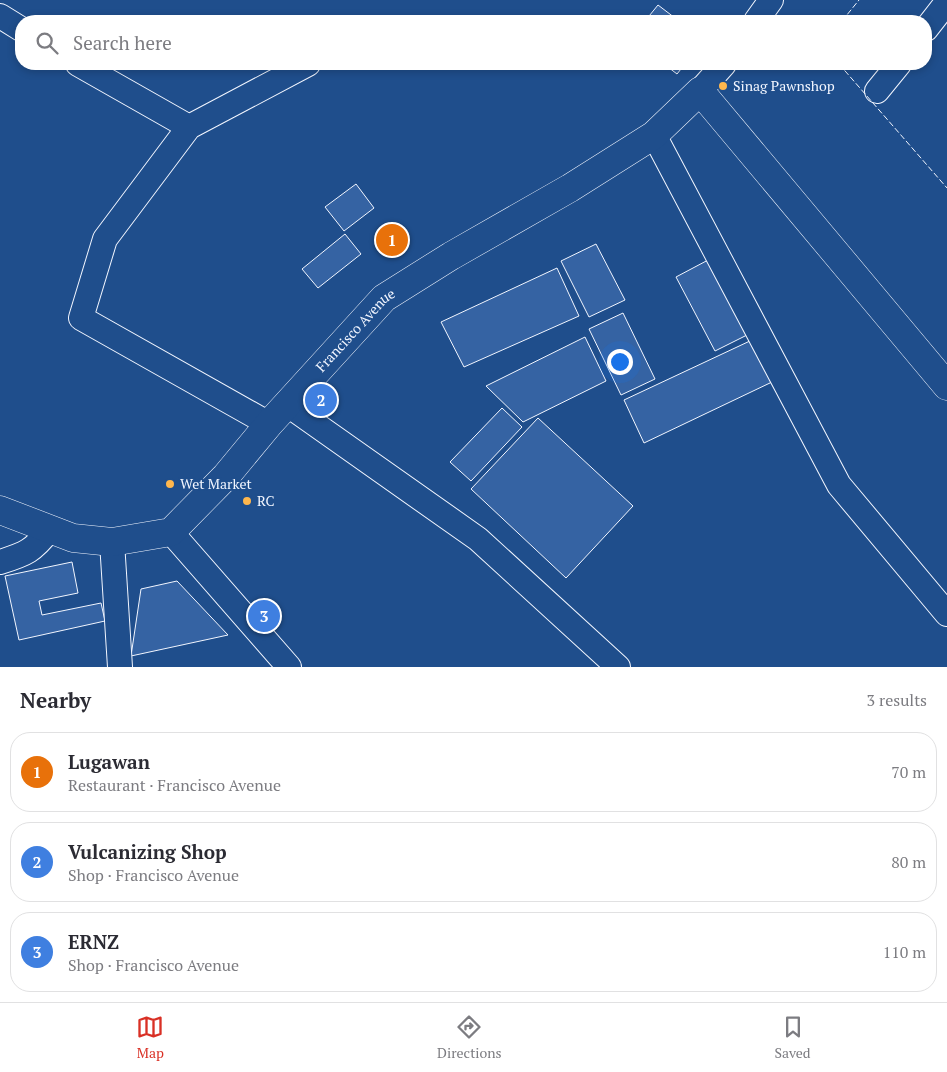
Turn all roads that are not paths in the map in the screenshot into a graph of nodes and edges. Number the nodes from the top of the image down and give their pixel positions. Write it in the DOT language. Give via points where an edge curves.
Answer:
graph roads {
  1 [pos="771,0"];
  2 [pos="947,2"];
  3 [pos="760,15"];
  4 [pos="0,16"];
  5 [pos="932,21"];
  6 [pos="15,25"];
  7 [pos="89,70"];
  8 [pos="297,70"];
  9 [pos="719,70"];
  10 [pos="894,70"];
  11 [pos="700,91"];
  12 [pos="878,91"];
  13 [pos="189,127"];
  14 [pos="654,135"];
  15 [pos="947,386"];
  16 [pos="279,414"];
  17 [pos="0,510"];
  18 [pos="50,529"];
  19 [pos="171,532"];
  20 [pos="112,542"];
  21 [pos="0,562"];
  22 [pos="947,614"];
  23 [pos="120,667"];
  24 [pos="289,667"];
  25 [pos="618,667"];
  1 -- 3 [label="street"];
  2 -- 5 [label="street"];
  4 -- 6 [label="street"];
  7 -- 13 [label="street"];
  8 -- 13 [label="street"];
  9 -- 11 [label="street"];
  10 -- 12 [label="street"];
  11 -- 14 [label="street, Francisco Avenue"];
  11 -- 15 [label="street"];
  13 -- 16 [label="street" via="105,239 81,318"];
  14 -- 16 [label="street, Francisco Avenue" via="384,298"];
  14 -- 22 [label="street" via="839,485"];
  16 -- 19 [label="street, Francisco Avenue" via="226,476"];
  16 -- 25 [label="street" via="478,539"];
  17 -- 18 [label="street"];
  18 -- 20 [label="street" via="73,538"];
  18 -- 21 [label="street" via="36,547"];
  19 -- 20 [label="street"];
  19 -- 24 [label="street"];
  20 -- 23 [label="street"];
}
